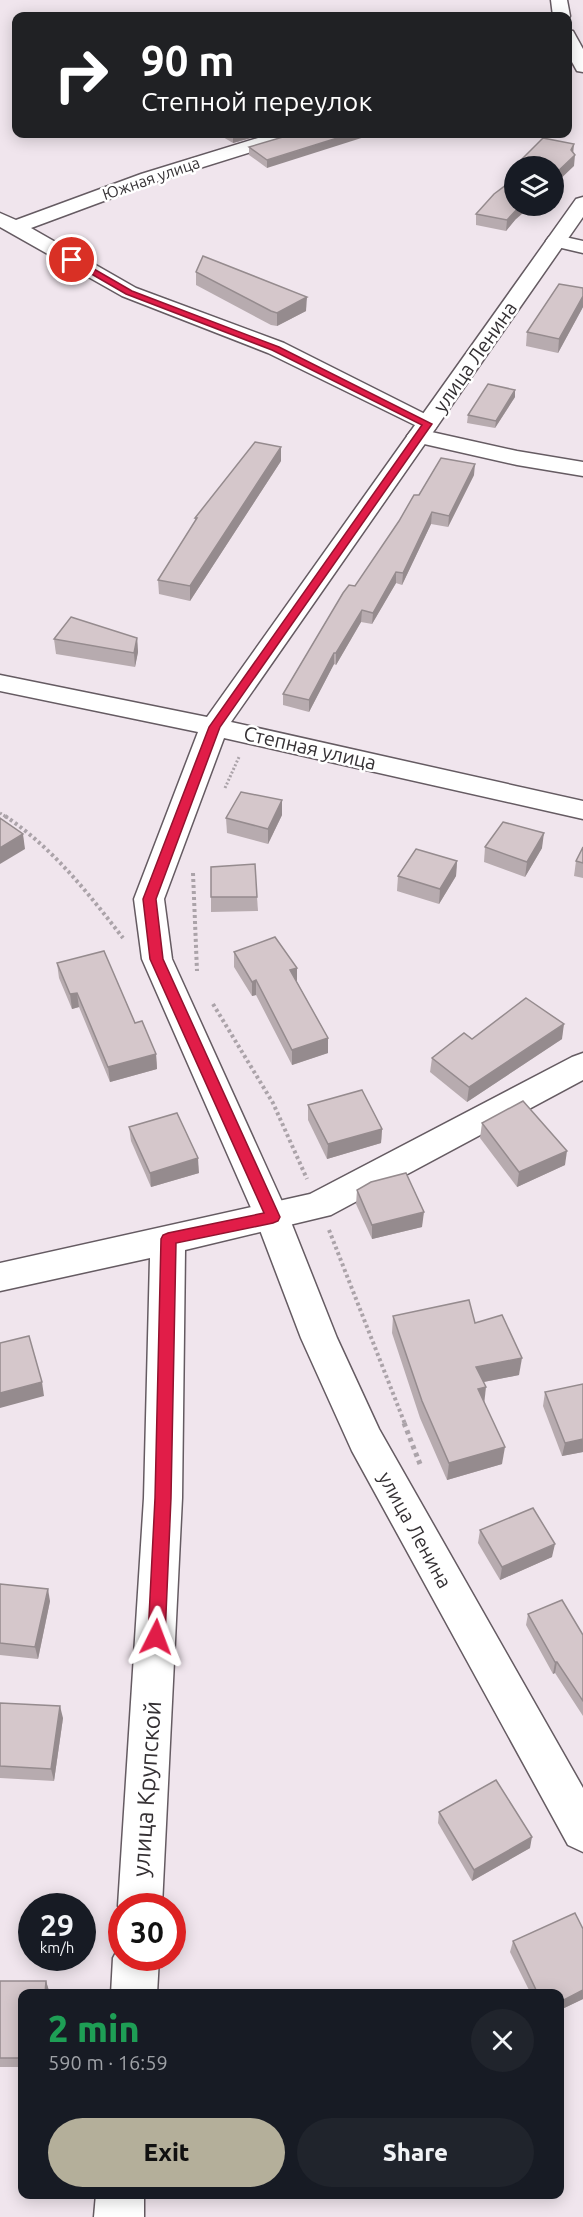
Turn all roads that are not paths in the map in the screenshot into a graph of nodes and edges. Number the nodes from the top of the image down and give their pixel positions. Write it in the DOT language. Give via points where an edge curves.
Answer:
graph roads {
  1 [pos="573,46"];
  2 [pos="583,68"];
  3 [pos="276,138"];
  4 [pos="583,203"];
  5 [pos="8,223"];
  6 [pos="556,241"];
  7 [pos="583,247"];
  8 [pos="423,430"];
  9 [pos="583,469"];
  10 [pos="0,683"];
  11 [pos="214,727"];
  12 [pos="583,810"];
  13 [pos="583,1065"];
  14 [pos="273,1217"];
  15 [pos="168,1239"];
  16 [pos="0,1277"];
  17 [pos="583,1830"];
  18 [pos="141,1893"];
  19 [pos="135,1971"];
  20 [pos="134,1989"];
  21 [pos="120,2199"];
  22 [pos="119,2217"];
  1 -- 2 [label="street"];
  3 -- 5 [label="street, Южная улица"];
  4 -- 6 [label="street, улица Ленина"];
  5 -- 8 [label="street" via="129,292 276,348"];
  6 -- 7 [label="street"];
  6 -- 8 [label="street, улица Ленина"];
  8 -- 9 [label="street" via="517,458"];
  8 -- 11 [label="street, улица Ленина"];
  10 -- 11 [label="street, Степная улица"];
  11 -- 12 [label="street, Степная улица"];
  11 -- 14 [label="street, улица Ленина" via="150,899 157,959"];
  13 -- 14 [label="street" via="319,1205"];
  14 -- 15 [label="street"];
  14 -- 17 [label="street, улица Ленина" via="319,1338 365,1439"];
  15 -- 16 [label="street"];
  15 -- 18 [label="street, улица Крупской" via="163,1498"];
  19 -- 20 [label="street"];
  21 -- 22 [label="street"];
}
